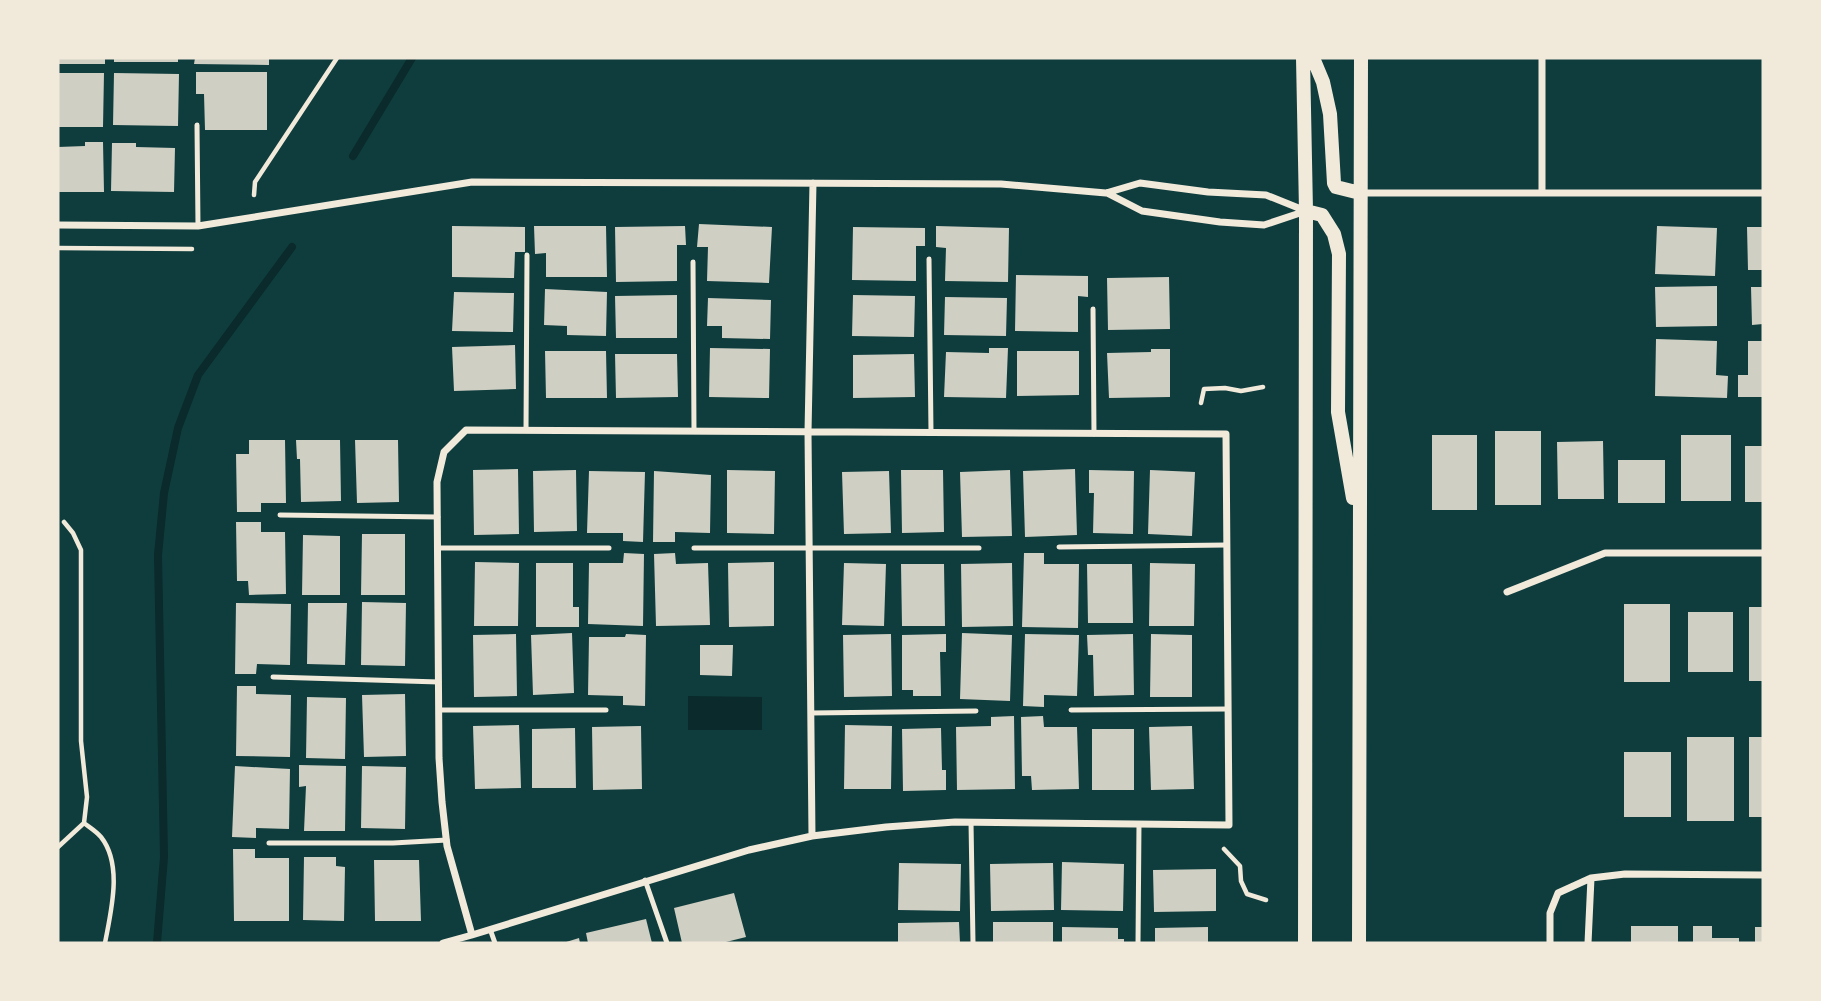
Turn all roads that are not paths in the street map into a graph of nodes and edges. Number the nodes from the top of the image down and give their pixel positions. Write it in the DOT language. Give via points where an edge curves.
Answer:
graph roads {
  1 [pos="1303,58"];
  2 [pos="1313,58"];
  3 [pos="1361,58"];
  4 [pos="1542,58"];
  5 [pos="197,125"];
  6 [pos="813,183"];
  7 [pos="1106,193"];
  8 [pos="1360,193"];
  9 [pos="1542,193"];
  10 [pos="1763,193"];
  11 [pos="1306,211"];
  12 [pos="58,225"];
  13 [pos="198,226"];
  14 [pos="527,255"];
  15 [pos="929,259"];
  16 [pos="693,262"];
  17 [pos="1093,309"];
  18 [pos="526,430"];
  19 [pos="694,431"];
  20 [pos="808,432"];
  21 [pos="931,432"];
  22 [pos="1094,434"];
  23 [pos="280,515"];
  24 [pos="438,517"];
  25 [pos="1359,537"];
  26 [pos="1227,545"];
  27 [pos="1059,547"];
  28 [pos="438,548"];
  29 [pos="609,548"];
  30 [pos="694,548"];
  31 [pos="978,548"];
  32 [pos="809,549"];
  33 [pos="1763,553"];
  34 [pos="1507,592"];
  35 [pos="273,677"];
  36 [pos="439,682"];
  37 [pos="1228,709"];
  38 [pos="439,710"];
  39 [pos="606,710"];
  40 [pos="1071,710"];
  41 [pos="976,711"];
  42 [pos="811,713"];
  43 [pos="971,822"];
  44 [pos="1139,824"];
  45 [pos="812,836"];
  46 [pos="447,840"];
  47 [pos="269,843"];
  48 [pos="1763,875"];
  49 [pos="1591,878"];
  50 [pos="645,880"];
  51 [pos="490,929"];
  52 [pos="472,935"];
  53 [pos="443,943"];
  54 [pos="495,943"];
  55 [pos="667,943"];
  56 [pos="972,943"];
  57 [pos="1138,943"];
  58 [pos="1305,943"];
  59 [pos="1359,943"];
  60 [pos="1550,943"];
  61 [pos="1588,943"];
  1 -- 11 [label="main road"];
  2 -- 8 [label="main road" via="1330,114 1334,183"];
  3 -- 8 [label="main road"];
  4 -- 9 [label="street"];
  5 -- 13 [label="lane"];
  6 -- 7 [label="street" via="1001,184"];
  6 -- 13 [label="street" via="472,182"];
  6 -- 20 [label="street"];
  7 -- 11 [label="street" via="1140,183 1266,195"];
  7 -- 11 [label="street" via="1142,211 1220,222 1264,225"];
  8 -- 9 [label="street"];
  8 -- 25 [label="main road"];
  9 -- 10 [label="street"];
  11 -- 25 [label="main road" via="1322,215 1339,254 1338,412"];
  11 -- 58 [label="main road"];
  12 -- 13 [label="street"];
  14 -- 18 [label="lane"];
  15 -- 21 [label="lane"];
  16 -- 19 [label="lane"];
  17 -- 22 [label="lane"];
  18 -- 19 [label="street"];
  18 -- 24 [label="street" via="466,430 444,452 437,482"];
  19 -- 20 [label="street"];
  20 -- 21 [label="street"];
  20 -- 32 [label="street"];
  21 -- 22 [label="street"];
  22 -- 26 [label="street" via="1226,434"];
  23 -- 24 [label="lane"];
  24 -- 28 [label="street"];
  25 -- 59 [label="main road"];
  26 -- 27 [label="lane"];
  26 -- 37 [label="street"];
  28 -- 29 [label="lane"];
  28 -- 36 [label="street"];
  30 -- 32 [label="lane"];
  31 -- 32 [label="lane"];
  32 -- 42 [label="street"];
  33 -- 34 [label="street" via="1605,553"];
  35 -- 36 [label="lane"];
  36 -- 38 [label="street"];
  37 -- 40 [label="lane"];
  37 -- 44 [label="street" via="1229,825"];
  38 -- 39 [label="lane"];
  38 -- 46 [label="street"];
  41 -- 42 [label="lane"];
  42 -- 45 [label="street"];
  43 -- 44 [label="street"];
  43 -- 45 [label="street"];
  43 -- 56 [label="lane"];
  44 -- 57 [label="lane"];
  45 -- 50 [label="street"];
  46 -- 47 [label="lane"];
  46 -- 52 [label="street"];
  48 -- 49 [label="street"];
  49 -- 60 [label="street" via="1559,894 1550,913"];
  49 -- 61 [label="street"];
  50 -- 51 [label="street"];
  50 -- 55 [label="lane"];
  51 -- 52 [label="street"];
  51 -- 54 [label="lane"];
  52 -- 53 [label="street"];
}
